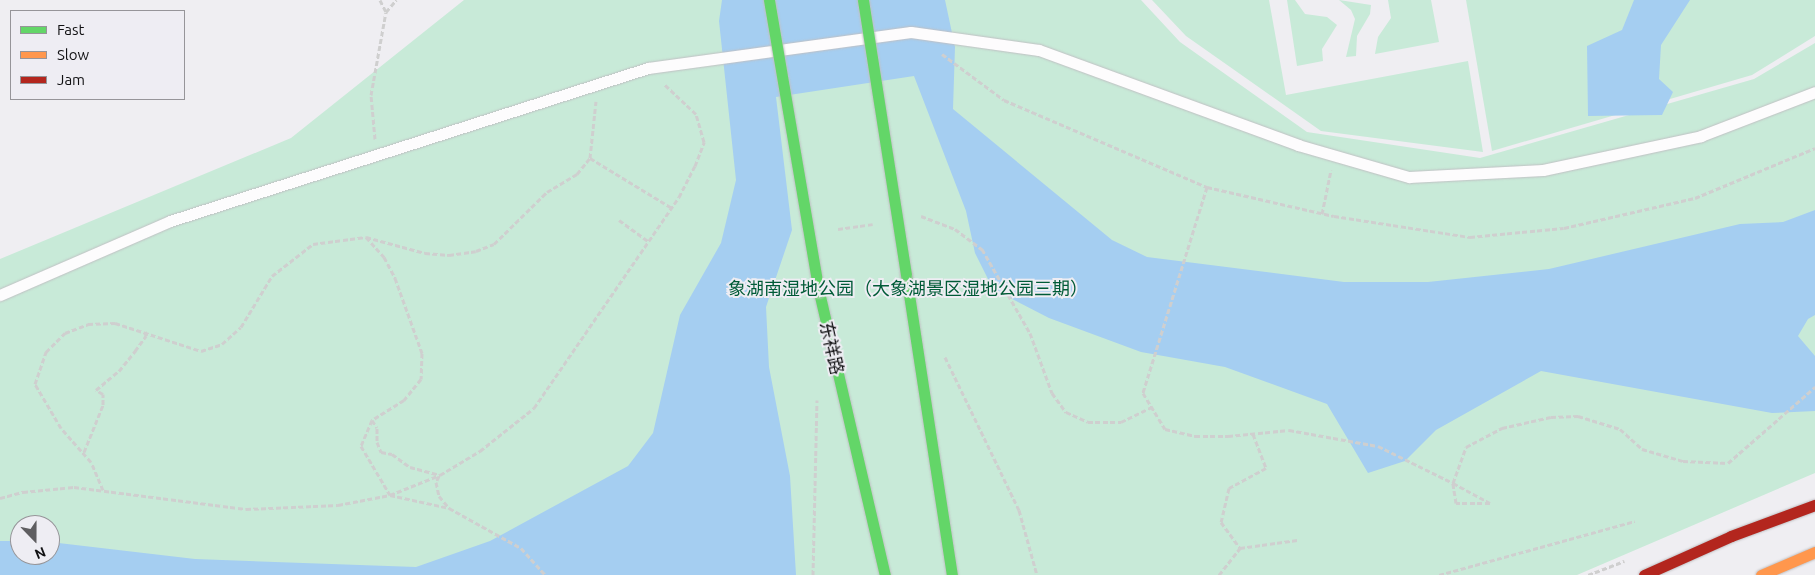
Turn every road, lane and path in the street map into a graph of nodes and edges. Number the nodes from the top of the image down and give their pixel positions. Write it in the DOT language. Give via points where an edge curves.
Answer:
graph roads {
  1 [pos="380,0"];
  2 [pos="396,0"];
  3 [pos="769,0"];
  4 [pos="863,0"];
  5 [pos="386,12"];
  6 [pos="648,68"];
  7 [pos="598,84"];
  8 [pos="1815,92"];
  9 [pos="377,155"];
  10 [pos="1335,155"];
  11 [pos="590,158"];
  12 [pos="1207,187"];
  13 [pos="672,208"];
  14 [pos="1322,214"];
  15 [pos="915,217"];
  16 [pos="618,220"];
  17 [pos="876,223"];
  18 [pos="838,229"];
  19 [pos="366,237"];
  20 [pos="648,242"];
  21 [pos="0,295"];
  22 [pos="145,331"];
  23 [pos="943,353"];
  24 [pos="1815,387"];
  25 [pos="817,390"];
  26 [pos="1152,407"];
  27 [pos="372,420"];
  28 [pos="1253,434"];
  29 [pos="84,453"];
  30 [pos="440,475"];
  31 [pos="1453,482"];
  32 [pos="103,491"];
  33 [pos="390,495"];
  34 [pos="0,498"];
  35 [pos="1815,505"];
  36 [pos="449,508"];
  37 [pos="1635,521"];
  38 [pos="1297,540"];
  39 [pos="1240,548"];
  40 [pos="1815,552"];
  41 [pos="545,575"];
  42 [pos="813,575"];
  43 [pos="885,575"];
  44 [pos="952,575"];
  45 [pos="1037,575"];
  46 [pos="1219,575"];
  47 [pos="1439,575"];
  48 [pos="1644,575"];
  49 [pos="1761,575"];
  1 -- 5 [label="path"];
  2 -- 5 [label="path"];
  3 -- 43 [label="main road, 东祥路, bridge" via="819,292"];
  4 -- 44 [label="main road, bridge"];
  5 -- 9 [label="path" via="371,96"];
  6 -- 7 [label="lane"];
  6 -- 10 [label="lane" via="915,32 1039,50"];
  6 -- 13 [label="path" via="696,114 704,142"];
  7 -- 9 [label="lane"];
  7 -- 11 [label="path"];
  8 -- 10 [label="lane" via="1701,136 1542,170 1409,176"];
  9 -- 21 [label="lane" via="170,221"];
  10 -- 14 [label="path"];
  11 -- 13 [label="path"];
  11 -- 19 [label="path" via="576,174 547,192 494,244 476,251 449,255 425,253"];
  12 -- 26 [label="path" via="1143,393"];
  13 -- 20 [label="path"];
  15 -- 26 [label="path" via="924,215 955,229 982,249 1030,333 1052,393 1066,412 1088,422 1121,422"];
  16 -- 20 [label="path"];
  17 -- 18 [label="path"];
  19 -- 22 [label="path" via="313,244 292,258 272,276 241,327 222,344 201,351"];
  19 -- 27 [label="path" via="384,257 395,278 422,353 421,379 404,400"];
  20 -- 30 [label="path" via="534,408 480,451"];
  22 -- 29 [label="path" via="146,336 119,371 96,390 103,394 103,405"];
  22 -- 29 [label="path" via="115,322 88,324 65,333 46,352 35,384 61,428"];
  23 -- 45 [label="path" via="1019,510"];
  24 -- 31 [label="path" via="1728,463 1683,461 1642,449 1620,429 1578,416 1552,417 1502,428 1466,447"];
  25 -- 42 [label="path"];
  26 -- 28 [label="path" via="1165,429 1195,436"];
  27 -- 30 [label="path" via="377,428 376,442 381,452 392,454 410,467"];
  27 -- 33 [label="path" via="361,446"];
  28 -- 31 [label="path" via="1289,430 1378,446"];
  28 -- 39 [label="path" via="1266,468 1229,488 1221,522"];
  29 -- 32 [label="path"];
  30 -- 33 [label="path"];
  30 -- 36 [label="path" via="436,482 439,496"];
  31 -- 31 [label="path" via="1460,487 1490,503 1456,503"];
  32 -- 33 [label="path" via="246,509 338,504"];
  32 -- 34 [label="path" via="74,487 23,492"];
  33 -- 36 [label="path"];
  35 -- 48 [label="main road" via="1731,536"];
  36 -- 41 [label="path" via="521,548"];
  37 -- 47 [label="path"];
  38 -- 39 [label="path"];
  39 -- 46 [label="path"];
  40 -- 49 [label="main road"];
}
